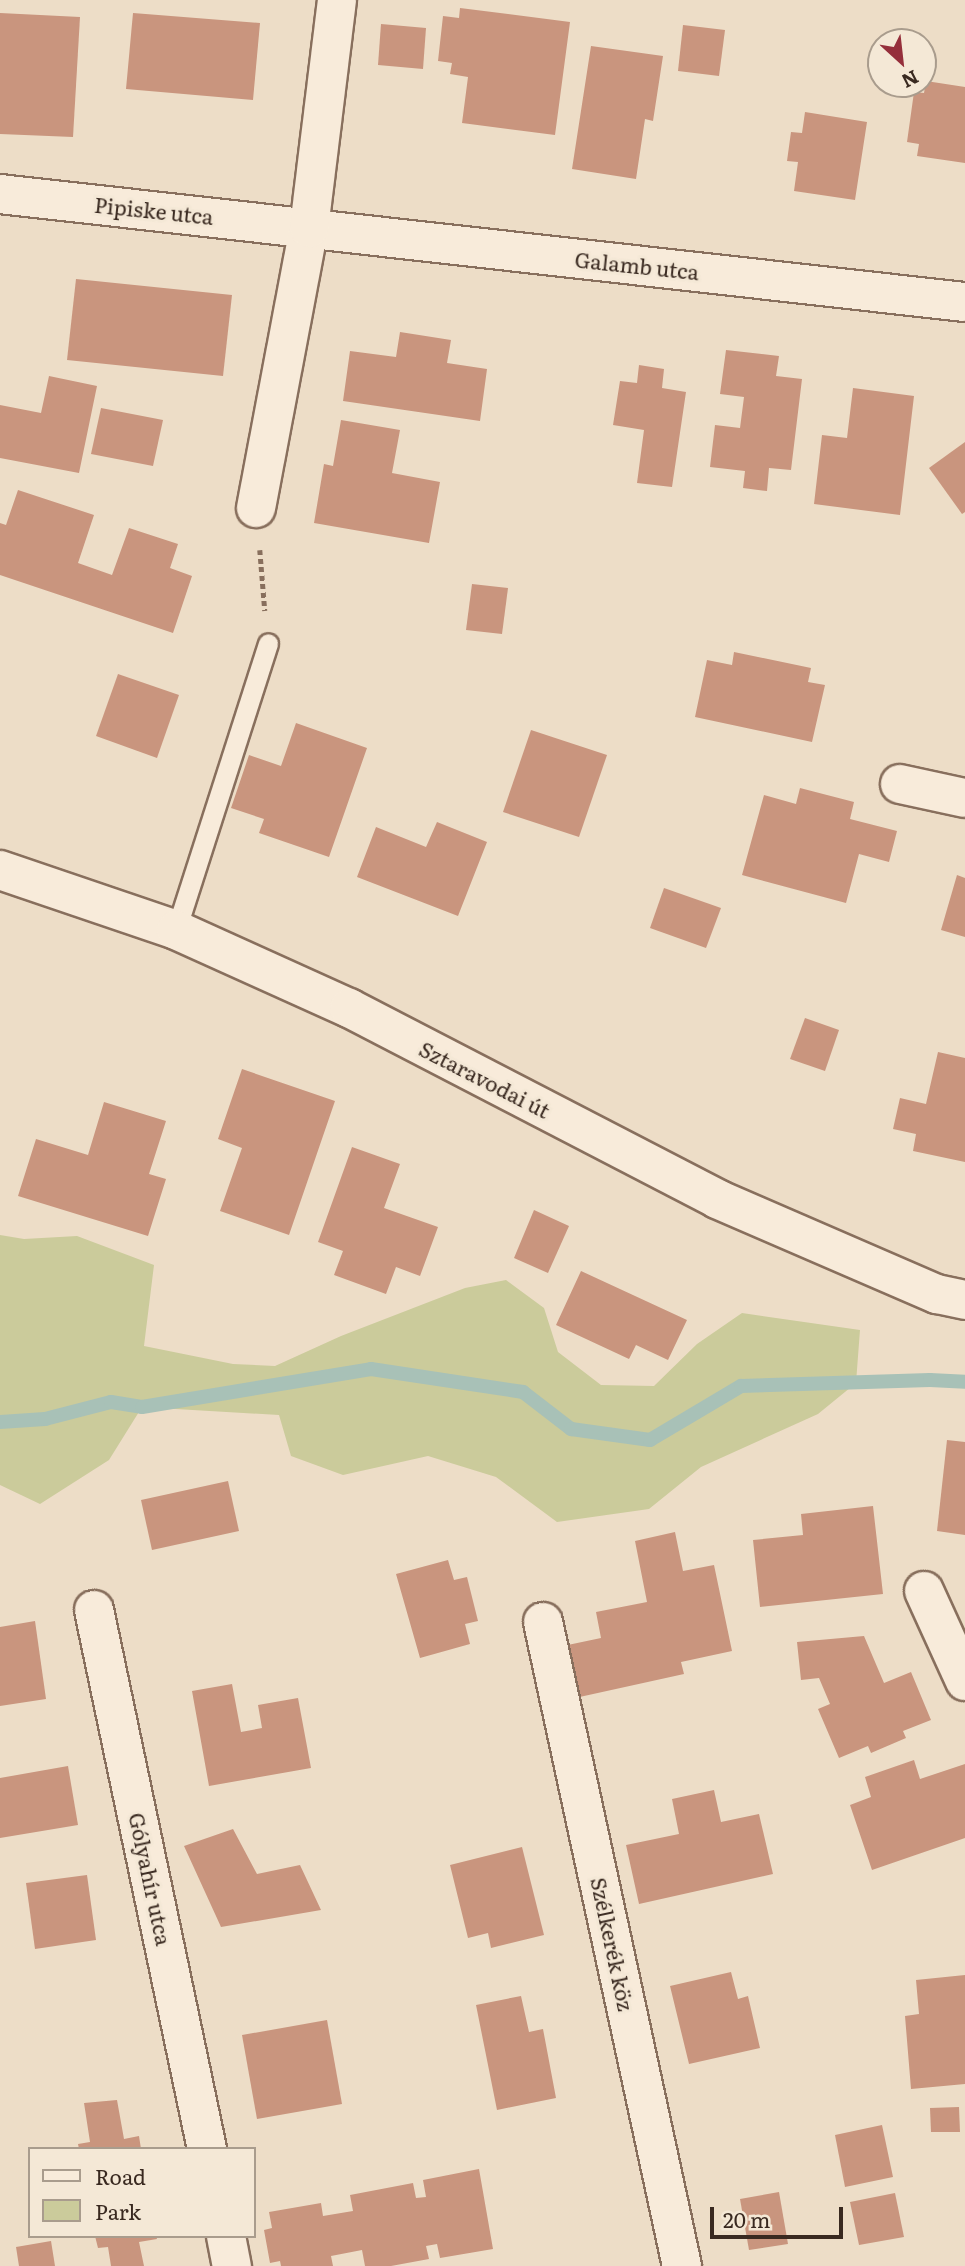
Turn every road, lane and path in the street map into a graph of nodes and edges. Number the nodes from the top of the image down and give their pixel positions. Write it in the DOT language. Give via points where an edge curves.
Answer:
graph roads {
  1 [pos="337,0"];
  2 [pos="0,194"];
  3 [pos="309,228"];
  4 [pos="965,302"];
  5 [pos="256,508"];
  6 [pos="268,643"];
  7 [pos="900,784"];
  8 [pos="965,798"];
  9 [pos="0,870"];
  10 [pos="176,930"];
  11 [pos="965,1300"];
  12 [pos="924,1591"];
  13 [pos="94,1610"];
  14 [pos="543,1622"];
  15 [pos="965,1682"];
  16 [pos="207,2147"];
  17 [pos="226,2238"];
  18 [pos="232,2266"];
  19 [pos="682,2266"];
  1 -- 3 [label="street"];
  2 -- 3 [label="street, Pipiske utca"];
  3 -- 4 [label="street, Galamb utca"];
  3 -- 5 [label="street"];
  5 -- 6 [label="path"];
  6 -- 10 [label="lane"];
  7 -- 8 [label="street"];
  9 -- 10 [label="street, Sztaravodai út"];
  10 -- 11 [label="street, Sztaravodai út" via="349,1008 717,1199 937,1294"];
  12 -- 15 [label="street"];
  13 -- 16 [label="street, Gólyahír utca"];
  14 -- 19 [label="street, Szélkerék köz"];
  17 -- 18 [label="street"];
}
